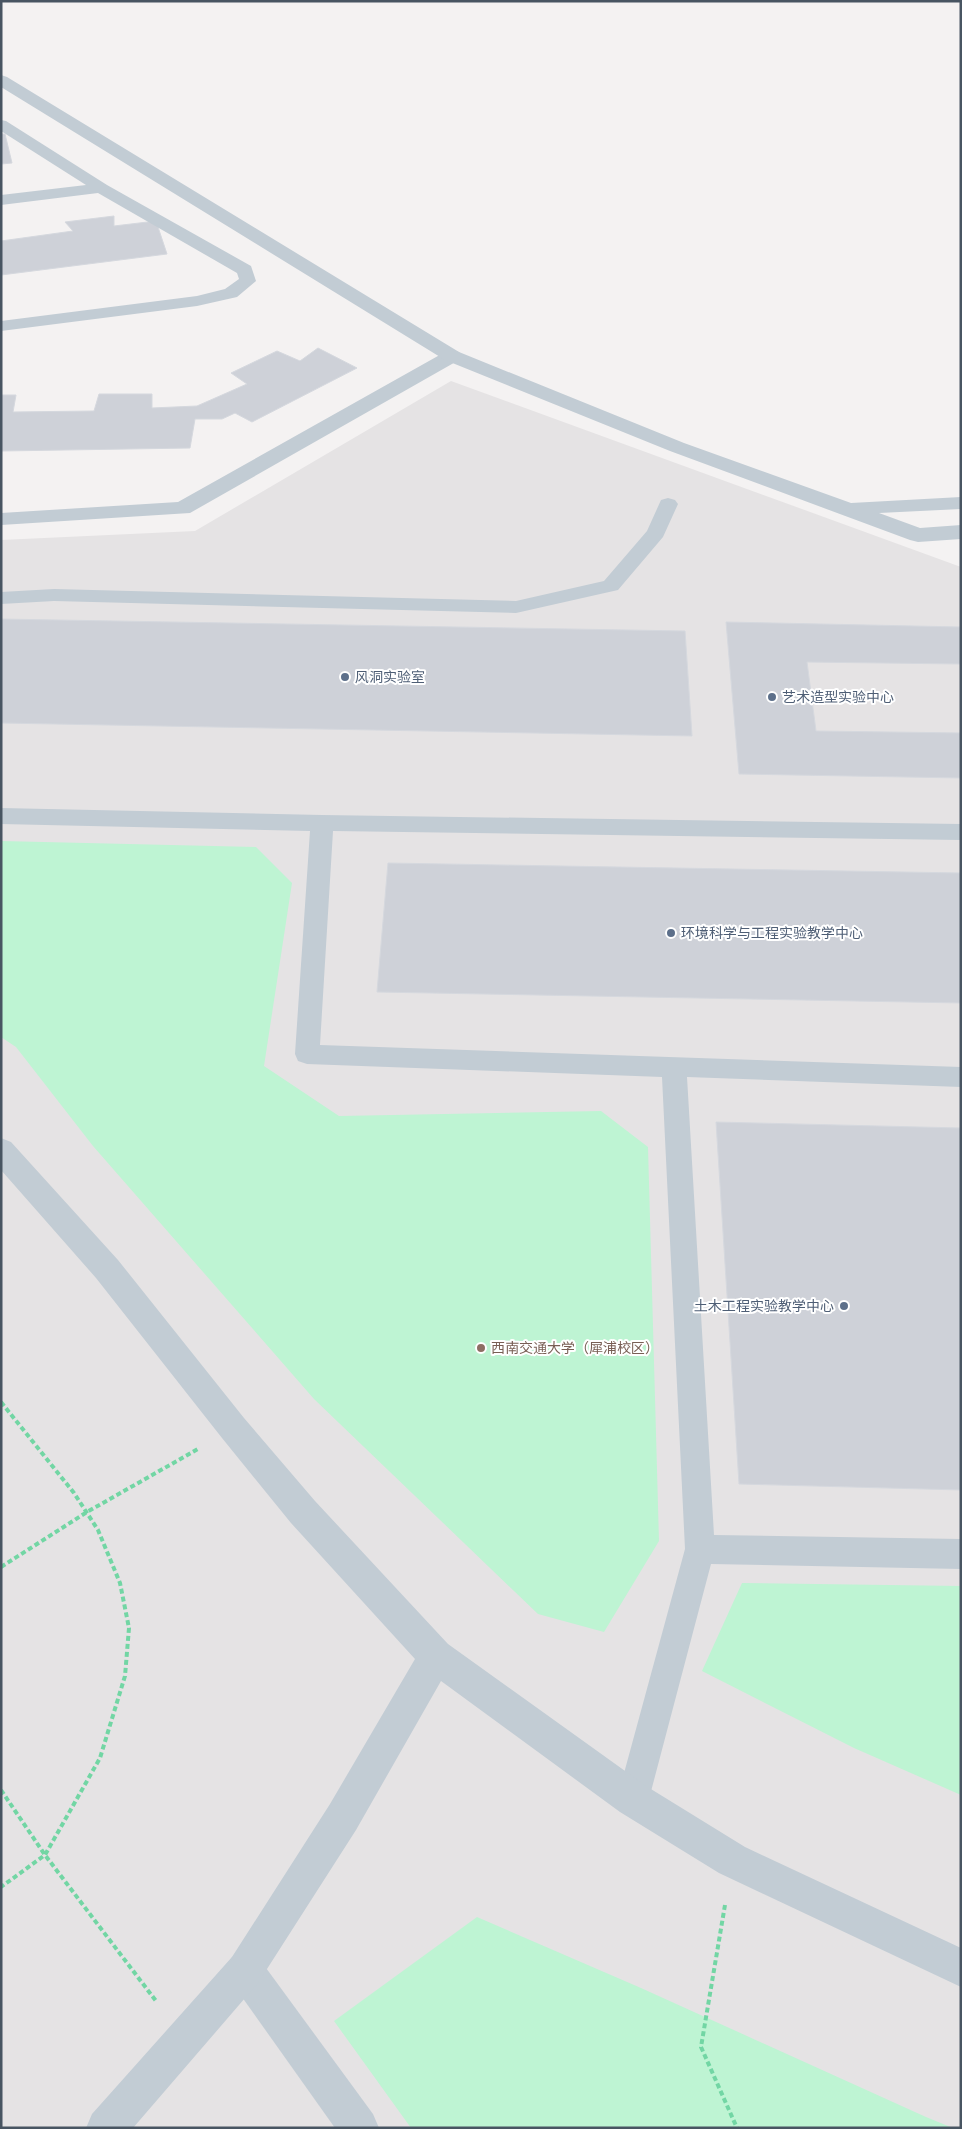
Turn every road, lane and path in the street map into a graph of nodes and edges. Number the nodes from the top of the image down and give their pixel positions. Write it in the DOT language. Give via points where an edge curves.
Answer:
graph roads {
  1 [pos="1,80"];
  2 [pos="1,124"];
  3 [pos="101,188"];
  4 [pos="1,200"];
  5 [pos="1,326"];
  6 [pos="452,356"];
  7 [pos="961,503"];
  8 [pos="668,504"];
  9 [pos="846,508"];
  10 [pos="1,519"];
  11 [pos="961,532"];
  12 [pos="1,598"];
  13 [pos="1,816"];
  14 [pos="322,822"];
  15 [pos="961,832"];
  16 [pos="674,1067"];
  17 [pos="961,1077"];
  18 [pos="1,1150"];
  19 [pos="1,1402"];
  20 [pos="234,1428"];
  21 [pos="87,1512"];
  22 [pos="700,1549"];
  23 [pos="961,1554"];
  24 [pos="1,1567"];
  25 [pos="436,1656"];
  26 [pos="1,1790"];
  27 [pos="633,1799"];
  28 [pos="45,1855"];
  29 [pos="732,1860"];
  30 [pos="1,1886"];
  31 [pos="961,1968"];
  32 [pos="245,1970"];
  33 [pos="185,2040"];
  34 [pos="106,2128"];
  35 [pos="359,2128"];
  36 [pos="738,2128"];
  1 -- 6 [label="street"];
  2 -- 3 [label="lane"];
  3 -- 4 [label="lane"];
  3 -- 5 [label="lane" via="245,270 248,281 232,293 197,301"];
  6 -- 9 [label="street" via="677,447"];
  6 -- 10 [label="street" via="183,508"];
  7 -- 9 [label="street"];
  8 -- 12 [label="lane" via="656,532 611,586 516,607 54,595"];
  9 -- 11 [label="street" via="918,535"];
  13 -- 14 [label="lane"];
  14 -- 15 [label="lane"];
  14 -- 16 [label="lane" via="307,1054"];
  16 -- 17 [label="lane"];
  16 -- 22 [label="lane"];
  18 -- 20 [label="street" via="107,1269"];
  19 -- 21 [label="path"];
  20 -- 21 [label="path"];
  20 -- 25 [label="street" via="303,1512"];
  21 -- 24 [label="path"];
  21 -- 28 [label="path" via="120,1583 129,1628 125,1676 100,1758"];
  22 -- 23 [label="lane"];
  22 -- 27 [label="lane"];
  25 -- 27 [label="street"];
  25 -- 32 [label="street" via="343,1817"];
  26 -- 28 [label="path"];
  27 -- 29 [label="street"];
  28 -- 30 [label="path"];
  28 -- 33 [label="path"];
  29 -- 31 [label="street"];
  29 -- 36 [label="path" via="701,2048"];
  32 -- 33 [label="street"];
  32 -- 35 [label="street"];
  33 -- 34 [label="street"];
}
